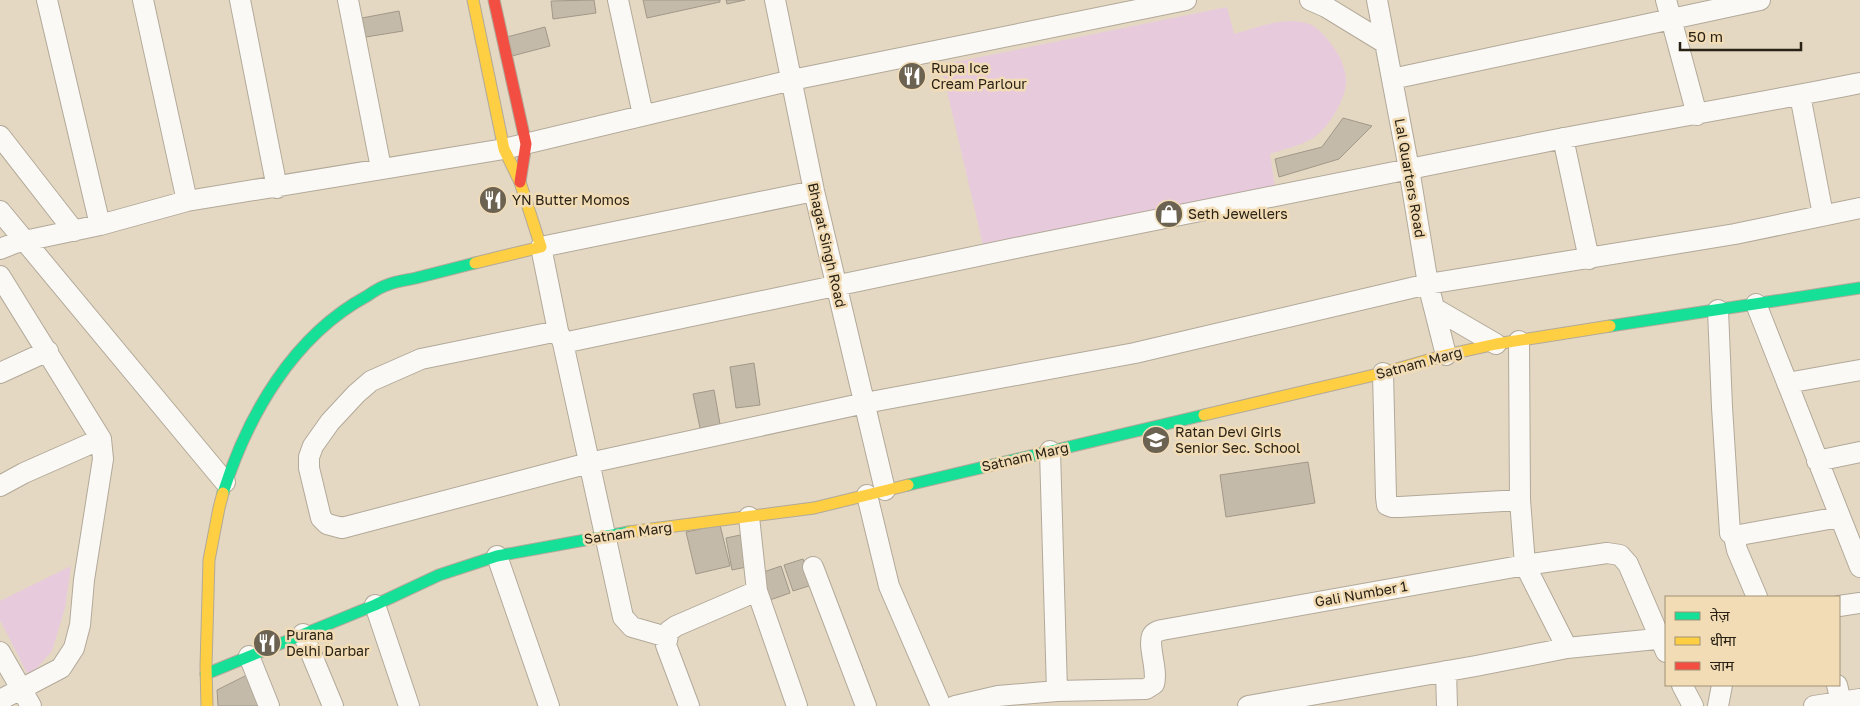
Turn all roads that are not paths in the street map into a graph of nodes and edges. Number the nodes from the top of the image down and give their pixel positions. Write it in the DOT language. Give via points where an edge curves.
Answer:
graph roads {
  1 [pos="47,0"];
  2 [pos="143,0"];
  3 [pos="240,0"];
  4 [pos="348,0"];
  5 [pos="473,0"];
  6 [pos="494,0"];
  7 [pos="618,0"];
  8 [pos="776,0"];
  9 [pos="1186,0"];
  10 [pos="1310,0"];
  11 [pos="1377,0"];
  12 [pos="1760,0"];
  13 [pos="1669,9"];
  14 [pos="1385,43"];
  15 [pos="1392,79"];
  16 [pos="792,80"];
  17 [pos="1860,83"];
  18 [pos="1800,95"];
  19 [pos="643,115"];
  20 [pos="1698,115"];
  21 [pos="0,136"];
  22 [pos="1563,138"];
  23 [pos="526,144"];
  24 [pos="504,149"];
  25 [pos="381,168"];
  26 [pos="1409,169"];
  27 [pos="520,182"];
  28 [pos="277,188"];
  29 [pos="814,191"];
  30 [pos="187,201"];
  31 [pos="1860,208"];
  32 [pos="0,211"];
  33 [pos="1823,215"];
  34 [pos="100,225"];
  35 [pos="74,231"];
  36 [pos="25,240"];
  37 [pos="542,247"];
  38 [pos="0,250"];
  39 [pos="1589,259"];
  40 [pos="0,276"];
  41 [pos="836,284"];
  42 [pos="1428,284"];
  43 [pos="1860,288"];
  44 [pos="1756,304"];
  45 [pos="1434,308"];
  46 [pos="1718,310"];
  47 [pos="560,337"];
  48 [pos="1519,341"];
  49 [pos="1496,344"];
  50 [pos="48,351"];
  51 [pos="1446,355"];
  52 [pos="1860,370"];
  53 [pos="0,373"];
  54 [pos="1383,373"];
  55 [pos="1787,384"];
  56 [pos="865,402"];
  57 [pos="101,438"];
  58 [pos="1050,451"];
  59 [pos="1860,452"];
  60 [pos="1817,461"];
  61 [pos="589,463"];
  62 [pos="225,482"];
  63 [pos="0,486"];
  64 [pos="876,492"];
  65 [pos="1520,500"];
  66 [pos="1840,516"];
  67 [pos="749,517"];
  68 [pos="605,535"];
  69 [pos="1734,536"];
  70 [pos="497,556"];
  71 [pos="1859,564"];
  72 [pos="1525,565"];
  73 [pos="813,567"];
  74 [pos="757,591"];
  75 [pos="1757,596"];
  76 [pos="1860,603"];
  77 [pos="375,605"];
  78 [pos="1840,606"];
  79 [pos="303,634"];
  80 [pos="667,637"];
  81 [pos="1664,643"];
  82 [pos="1566,648"];
  83 [pos="0,652"];
  84 [pos="249,656"];
  85 [pos="1446,671"];
  86 [pos="206,674"];
  87 [pos="1683,686"];
  88 [pos="1722,686"];
  89 [pos="22,688"];
  90 [pos="1057,691"];
  91 [pos="1845,699"];
  92 [pos="0,700"];
  93 [pos="32,706"];
  94 [pos="207,706"];
  95 [pos="269,706"];
  96 [pos="333,706"];
  97 [pos="409,706"];
  98 [pos="549,706"];
  99 [pos="689,706"];
  100 [pos="797,706"];
  101 [pos="866,706"];
  102 [pos="940,706"];
  103 [pos="955,706"];
  104 [pos="1248,706"];
  105 [pos="1447,706"];
  106 [pos="1693,706"];
  107 [pos="1718,706"];
  108 [pos="1814,706"];
  1 -- 34 [label="street"];
  2 -- 30 [label="street"];
  3 -- 28 [label="street"];
  4 -- 25 [label="street"];
  5 -- 24 [label="street"];
  6 -- 23 [label="street"];
  7 -- 19 [label="street"];
  8 -- 16 [label="street, Bhagat Singh Road"];
  9 -- 16 [label="street"];
  10 -- 14 [label="street"];
  11 -- 14 [label="street, Lal Quarters Road"];
  12 -- 13 [label="street"];
  13 -- 15 [label="street"];
  13 -- 20 [label="street"];
  14 -- 15 [label="street, Lal Quarters Road"];
  15 -- 26 [label="street, Lal Quarters Road"];
  16 -- 19 [label="street"];
  16 -- 29 [label="street, Bhagat Singh Road"];
  17 -- 18 [label="street"];
  18 -- 20 [label="street"];
  18 -- 33 [label="street"];
  19 -- 23 [label="street"];
  20 -- 22 [label="street"];
  21 -- 35 [label="street"];
  22 -- 26 [label="street"];
  22 -- 39 [label="street"];
  23 -- 24 [label="street"];
  23 -- 27 [label="street"];
  24 -- 25 [label="street"];
  24 -- 27 [label="street"];
  25 -- 28 [label="street"];
  26 -- 41 [label="street"];
  26 -- 42 [label="street, Lal Quarters Road"];
  27 -- 37 [label="street"];
  28 -- 30 [label="street"];
  29 -- 37 [label="street"];
  29 -- 41 [label="street, Bhagat Singh Road"];
  30 -- 34 [label="street"];
  31 -- 33 [label="street"];
  32 -- 36 [label="street"];
  33 -- 39 [label="street"];
  34 -- 35 [label="street"];
  35 -- 36 [label="street"];
  36 -- 38 [label="street"];
  36 -- 62 [label="street"];
  37 -- 47 [label="street"];
  37 -- 62 [label="street" via="386,286 362,297 329,321 309,340 267,396 240,443"];
  39 -- 42 [label="street"];
  40 -- 50 [label="street"];
  41 -- 47 [label="street"];
  41 -- 56 [label="street, Bhagat Singh Road"];
  42 -- 45 [label="street, Lal Quarters Road"];
  42 -- 56 [label="street" via="1135,353"];
  43 -- 44 [label="street, Satnam Marg"];
  44 -- 46 [label="street, Satnam Marg"];
  44 -- 55 [label="street"];
  45 -- 49 [label="street"];
  45 -- 51 [label="street, Lal Quarters Road"];
  46 -- 48 [label="street, Satnam Marg"];
  46 -- 69 [label="street" via="1726,490 1730,534"];
  47 -- 61 [label="street"];
  47 -- 61 [label="street" via="421,359 371,381 330,422 313,446 309,457 311,476 321,518 327,524 342,528"];
  48 -- 49 [label="street, Satnam Marg"];
  48 -- 65 [label="street"];
  49 -- 51 [label="street, Satnam Marg"];
  50 -- 53 [label="street"];
  50 -- 57 [label="street"];
  51 -- 54 [label="street, Satnam Marg"];
  52 -- 55 [label="street"];
  54 -- 58 [label="street, Satnam Marg"];
  54 -- 65 [label="street" via="1387,505"];
  55 -- 60 [label="street"];
  56 -- 61 [label="street"];
  56 -- 64 [label="street, Bhagat Singh Road"];
  57 -- 63 [label="street"];
  57 -- 89 [label="street" via="103,459 80,626 74,648 61,668"];
  58 -- 64 [label="street, Satnam Marg"];
  58 -- 90 [label="street"];
  59 -- 60 [label="street"];
  60 -- 66 [label="street"];
  61 -- 68 [label="street"];
  62 -- 86 [label="street" via="211,547"];
  64 -- 67 [label="street, Satnam Marg" via="814,508"];
  64 -- 102 [label="street, Bhagat Singh Road" via="889,586"];
  65 -- 72 [label="street"];
  66 -- 69 [label="street"];
  66 -- 71 [label="street"];
  67 -- 68 [label="street, Satnam Marg"];
  67 -- 74 [label="street"];
  68 -- 70 [label="street, Satnam Marg"];
  68 -- 80 [label="street" via="623,618 632,626"];
  69 -- 75 [label="street"];
  70 -- 77 [label="street, Satnam Marg" via="439,574"];
  70 -- 98 [label="street"];
  72 -- 81 [label="street, Gali Number 1" via="1607,553 1620,555 1628,564"];
  72 -- 82 [label="street"];
  72 -- 90 [label="street, Gali Number 1" via="1155,632 1151,643 1156,676 1154,684 1146,689"];
  73 -- 101 [label="street"];
  74 -- 80 [label="street" via="676,626"];
  74 -- 100 [label="street"];
  76 -- 78 [label="street"];
  77 -- 79 [label="street, Satnam Marg"];
  77 -- 97 [label="street"];
  79 -- 84 [label="street, Satnam Marg"];
  79 -- 96 [label="street"];
  80 -- 99 [label="street" via="666,645"];
  81 -- 82 [label="street"];
  82 -- 85 [label="street"];
  83 -- 89 [label="street"];
  84 -- 86 [label="street, Satnam Marg"];
  84 -- 95 [label="street"];
  85 -- 104 [label="street"];
  85 -- 105 [label="street"];
  86 -- 94 [label="street"];
  87 -- 106 [label="street"];
  88 -- 107 [label="street"];
  89 -- 92 [label="street"];
  89 -- 93 [label="street"];
  90 -- 103 [label="street" via="998,696"];
  91 -- 108 [label="street"];
}
